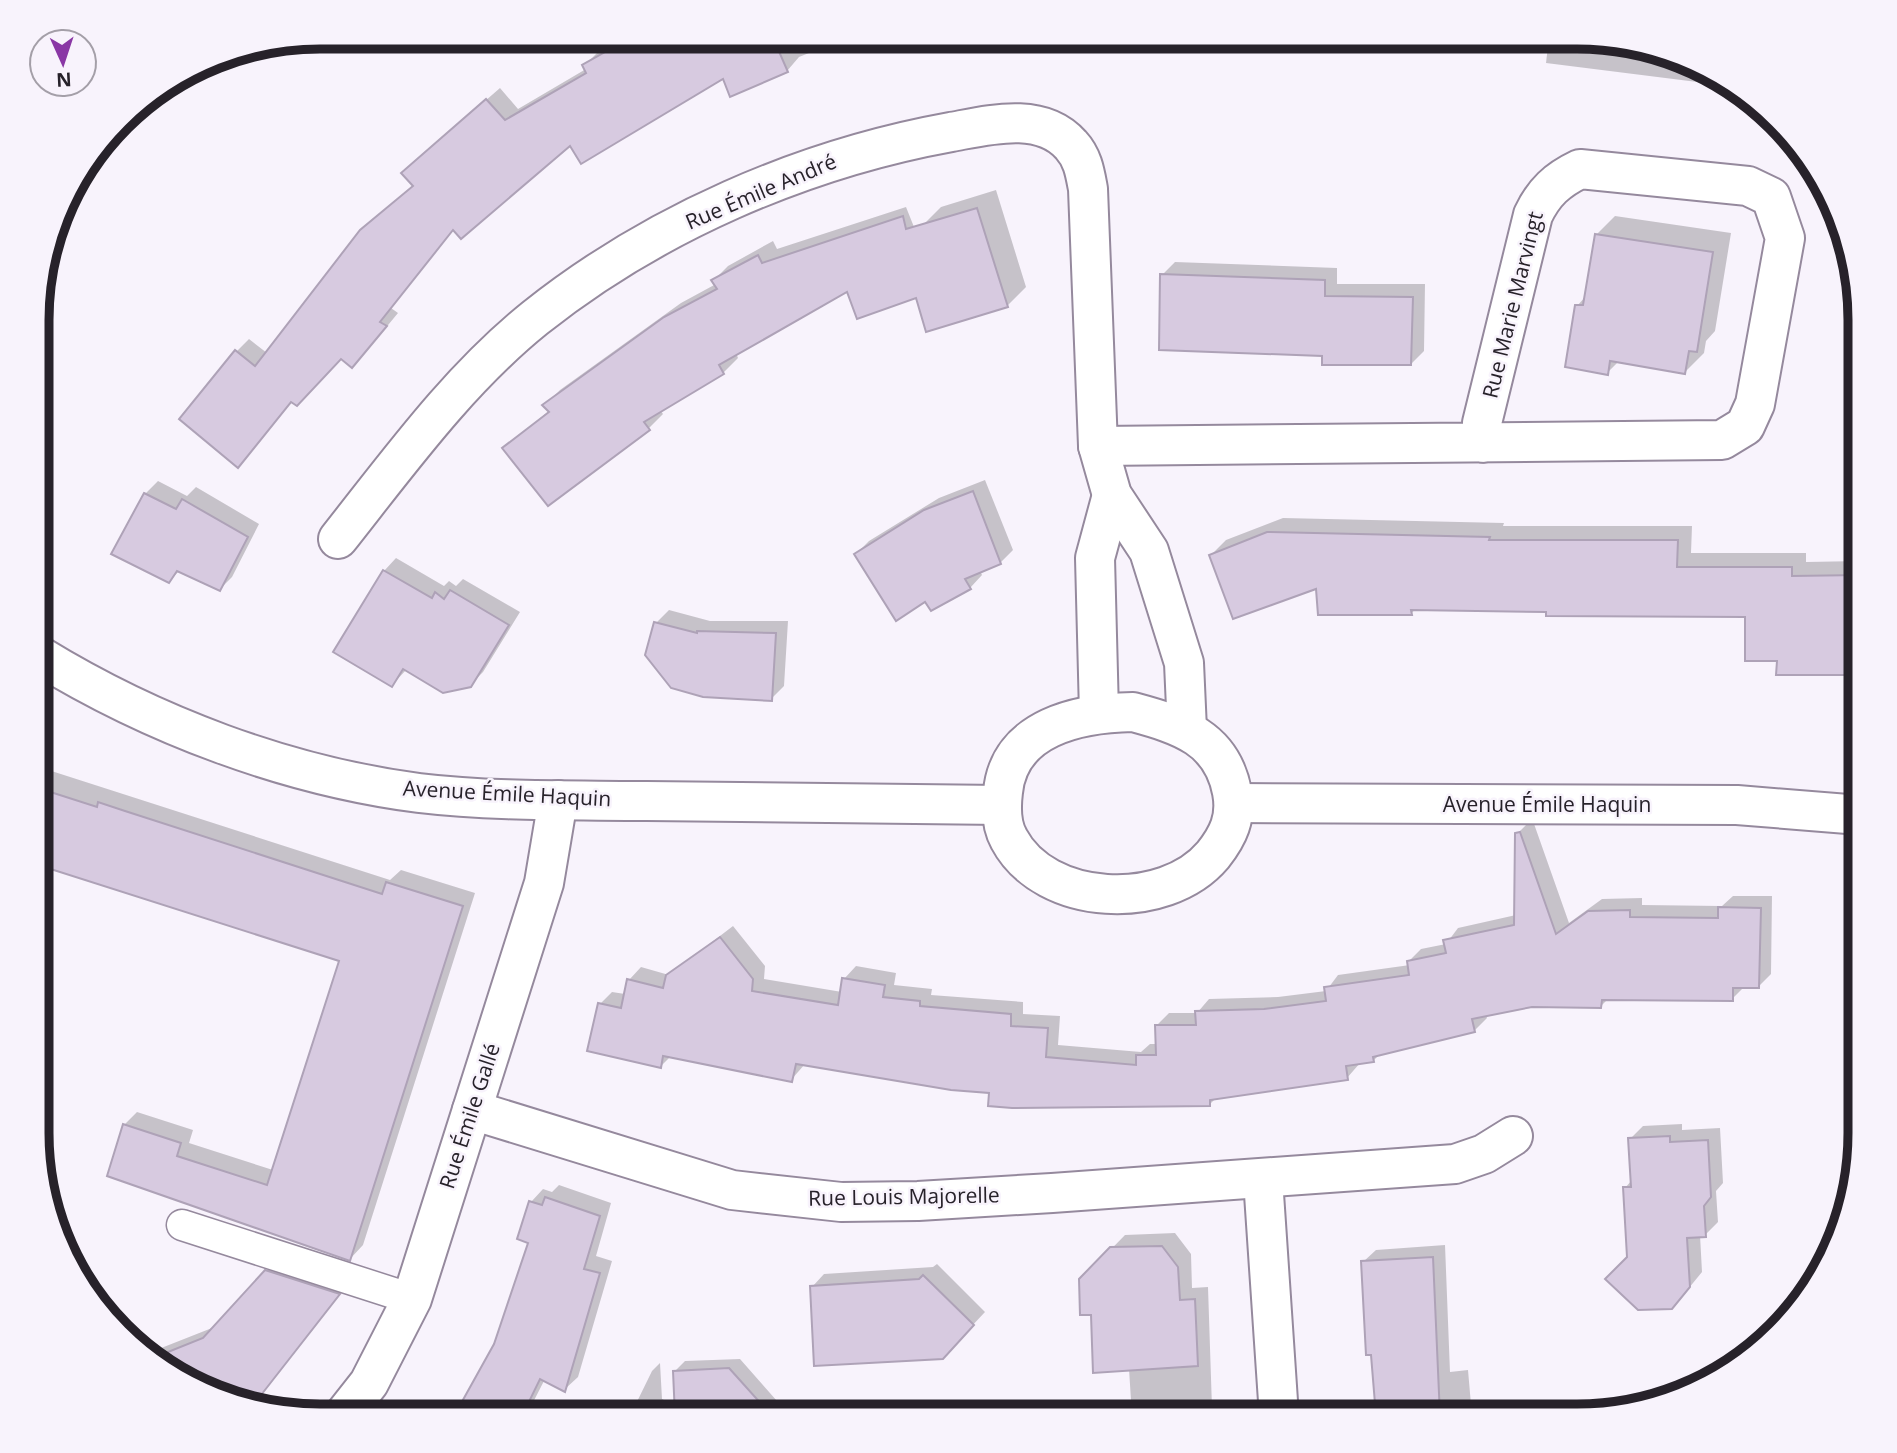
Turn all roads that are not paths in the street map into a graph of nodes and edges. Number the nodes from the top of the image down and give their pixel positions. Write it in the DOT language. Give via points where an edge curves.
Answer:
graph roads {
  1 [pos="1483,443"];
  2 [pos="1098,446"];
  3 [pos="1112,495"];
  4 [pos="338,539"];
  5 [pos="49,661"];
  6 [pos="1099,713"];
  7 [pos="1187,730"];
  8 [pos="558,800"];
  9 [pos="1234,803"];
  10 [pos="1002,806"];
  11 [pos="1848,814"];
  12 [pos="472,1111"];
  13 [pos="1513,1136"];
  14 [pos="1263,1178"];
  15 [pos="182,1226"];
  16 [pos="412,1299"];
  17 [pos="352,1404"];
  18 [pos="1278,1404"];
  1 -- 1 [label="street, Rue Marie Marvingt" via="1722,440 1745,426 1755,404 1784,238 1771,197 1748,186 1580,169 1562,177 1542,196 1533,215 1482,423"];
  1 -- 2 [label="street, Rue Marie Marvingt"];
  2 -- 3 [label="street, Rue Émile André"];
  2 -- 4 [label="street, Rue Émile André" via="1088,189 1083,164 1070,144 1052,133 1007,122 861,152 796,173 671,230 591,276 476,372"];
  3 -- 6 [label="street" via="1094,558"];
  3 -- 7 [label="street, Rue Émile André" via="1149,551 1157,575 1184,663"];
  5 -- 8 [label="street, Avenue Émile Haquin" via="179,726 330,776 420,793"];
  6 -- 7 [label="street" via="1133,712"];
  6 -- 10 [label="street" via="1069,719 1038,735 1011,761"];
  7 -- 9 [label="street" via="1215,750 1229,772"];
  8 -- 10 [label="street, Avenue Émile Haquin"];
  8 -- 12 [label="street, Rue Émile Gallé" via="544,883"];
  9 -- 10 [label="street" via="1229,835 1209,859 1164,889 1118,896 1077,889 1035,867 1009,840"];
  9 -- 11 [label="street, Avenue Émile Haquin" via="1737,805"];
  12 -- 14 [label="street, Rue Louis Majorelle" via="732,1190 841,1202"];
  12 -- 16 [label="street, Rue Émile Gallé"];
  13 -- 14 [label="street, Rue Louis Majorelle" via="1484,1154 1455,1164"];
  14 -- 18 [label="street"];
  15 -- 16 [label="lane"];
  16 -- 17 [label="street, Rue Émile Gallé" via="369,1382"];
}
